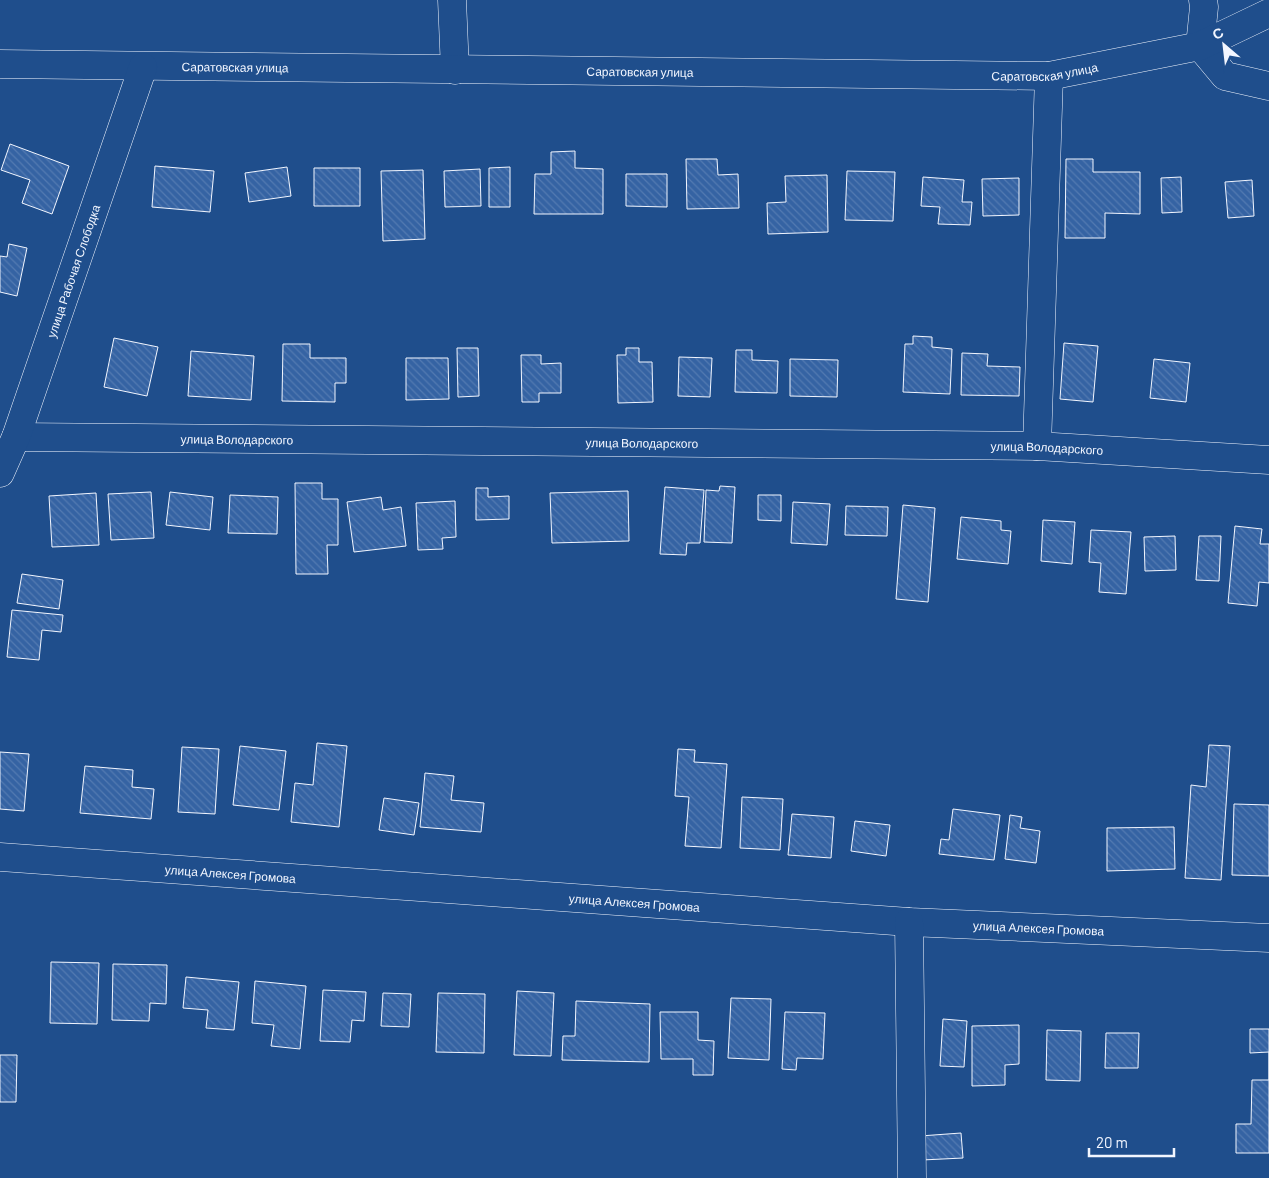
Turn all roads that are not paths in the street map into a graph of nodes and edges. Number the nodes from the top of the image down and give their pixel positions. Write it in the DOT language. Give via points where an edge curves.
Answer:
graph roads {
  1 [pos="452,0"];
  2 [pos="1203,0"];
  3 [pos="1269,14"];
  4 [pos="1200,46"];
  5 [pos="0,64"];
  6 [pos="143,67"];
  7 [pos="455,70"];
  8 [pos="1050,76"];
  9 [pos="1269,86"];
  10 [pos="16,437"];
  11 [pos="1038,446"];
  12 [pos="1269,460"];
  13 [pos="0,473"];
  14 [pos="0,857"];
  15 [pos="909,922"];
  16 [pos="1269,938"];
  17 [pos="912,1178"];
  1 -- 7 [label="street"];
  2 -- 4 [label="street"];
  3 -- 4 [label="street, Саратовская улица"];
  4 -- 8 [label="street, Саратовская улица"];
  4 -- 9 [label="street" via="1225,76"];
  5 -- 6 [label="street, Саратовская улица"];
  6 -- 7 [label="street, Саратовская улица"];
  6 -- 10 [label="street, улица Рабочая Слободка"];
  7 -- 8 [label="street, Саратовская улица"];
  8 -- 11 [label="street"];
  10 -- 11 [label="street, улица Володарского"];
  10 -- 13 [label="street, улица Рабочая Слободка"];
  11 -- 12 [label="street, улица Володарского"];
  14 -- 15 [label="street, улица Алексея Громова"];
  15 -- 16 [label="street, улица Алексея Громова"];
  15 -- 17 [label="street"];
}
